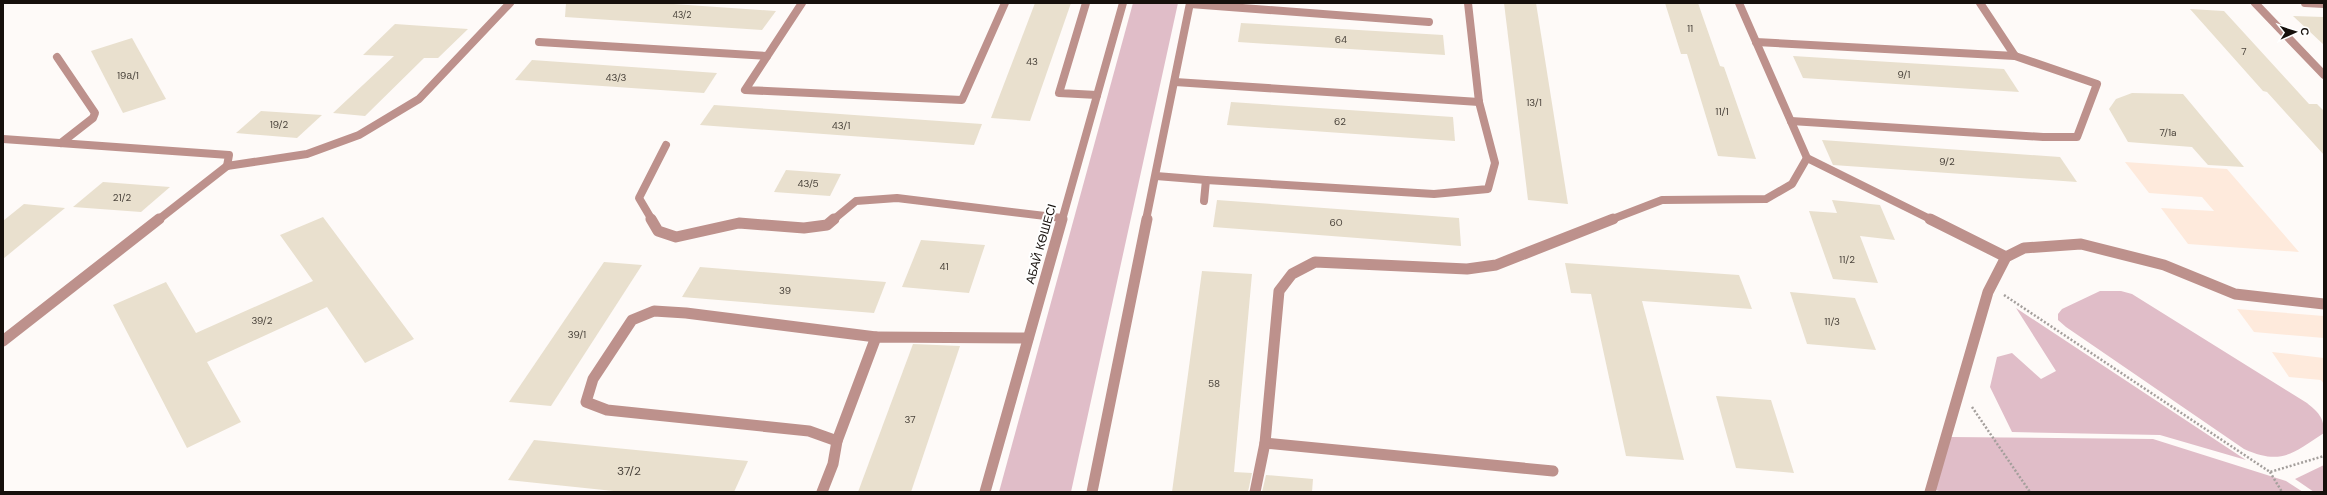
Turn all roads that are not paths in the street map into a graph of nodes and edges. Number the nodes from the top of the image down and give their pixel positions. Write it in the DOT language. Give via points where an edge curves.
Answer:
graph roads {
  1 [pos="510,3"];
  2 [pos="802,3"];
  3 [pos="1005,3"];
  4 [pos="1086,3"];
  5 [pos="1123,3"];
  6 [pos="1468,3"];
  7 [pos="1739,3"];
  8 [pos="1980,3"];
  9 [pos="2255,3"];
  10 [pos="2305,3"];
  11 [pos="1190,4"];
  12 [pos="2324,4"];
  13 [pos="1429,22"];
  14 [pos="539,42"];
  15 [pos="1756,42"];
  16 [pos="767,56"];
  17 [pos="2016,56"];
  18 [pos="57,57"];
  19 [pos="2323,74"];
  20 [pos="1175,82"];
  21 [pos="1097,95"];
  22 [pos="1479,102"];
  23 [pos="1790,121"];
  24 [pos="3,139"];
  25 [pos="61,143"];
  26 [pos="666,145"];
  27 [pos="1807,158"];
  28 [pos="227,166"];
  29 [pos="1156,176"];
  30 [pos="1206,180"];
  31 [pos="1204,201"];
  32 [pos="1062,218"];
  33 [pos="2006,258"];
  34 [pos="2324,304"];
  35 [pos="876,337"];
  36 [pos="1028,338"];
  37 [pos="3,341"];
  38 [pos="837,441"];
  39 [pos="1265,443"];
  40 [pos="1553,471"];
  41 [pos="822,492"];
  42 [pos="985,492"];
  43 [pos="1092,492"];
  44 [pos="1255,492"];
  45 [pos="1930,492"];
  1 -- 28 [label="street" via="419,99 358,135 307,154"];
  2 -- 16 [label="street"];
  3 -- 16 [label="street" via="962,100 745,90"];
  4 -- 21 [label="street" via="1059,93"];
  5 -- 21 [label="street, АБАЙ КӨШЕСІ"];
  6 -- 22 [label="street"];
  7 -- 15 [label="street"];
  8 -- 17 [label="street"];
  9 -- 19 [label="street"];
  10 -- 12 [label="street"];
  11 -- 13 [label="street"];
  11 -- 20 [label="street"];
  14 -- 16 [label="street"];
  15 -- 17 [label="street"];
  15 -- 23 [label="street"];
  17 -- 23 [label="street" via="2097,84 2077,137"];
  18 -- 25 [label="street" via="95,113 93,118"];
  20 -- 22 [label="street"];
  20 -- 29 [label="street"];
  21 -- 32 [label="street, АБАЙ КӨШЕСІ"];
  22 -- 30 [label="street" via="1495,163 1488,189 1434,194"];
  23 -- 27 [label="street"];
  24 -- 25 [label="street"];
  25 -- 28 [label="street" via="229,155"];
  26 -- 32 [label="street" via="639,198 658,231 676,237 739,223 786,224 804,228 827,225 856,201 897,198"];
  27 -- 33 [label="street"];
  27 -- 39 [label="street" via="1792,184 1766,199 1662,200 1496,265 1467,269 1314,262 1292,274 1279,290"];
  28 -- 37 [label="street"];
  29 -- 30 [label="street"];
  29 -- 43 [label="street"];
  30 -- 31 [label="street"];
  32 -- 36 [label="street, АБАЙ КӨШЕСІ"];
  33 -- 34 [label="street" via="2024,248 2081,244 2164,265 2234,294"];
  33 -- 45 [label="street" via="1991,286"];
  35 -- 36 [label="street"];
  35 -- 38 [label="street"];
  35 -- 38 [label="street" via="686,313 654,312 632,320 593,379 586,402 607,410 809,431"];
  36 -- 42 [label="street, АБАЙ КӨШЕСІ"];
  38 -- 41 [label="street" via="833,464"];
  39 -- 40 [label="street"];
  39 -- 44 [label="street"];
}
